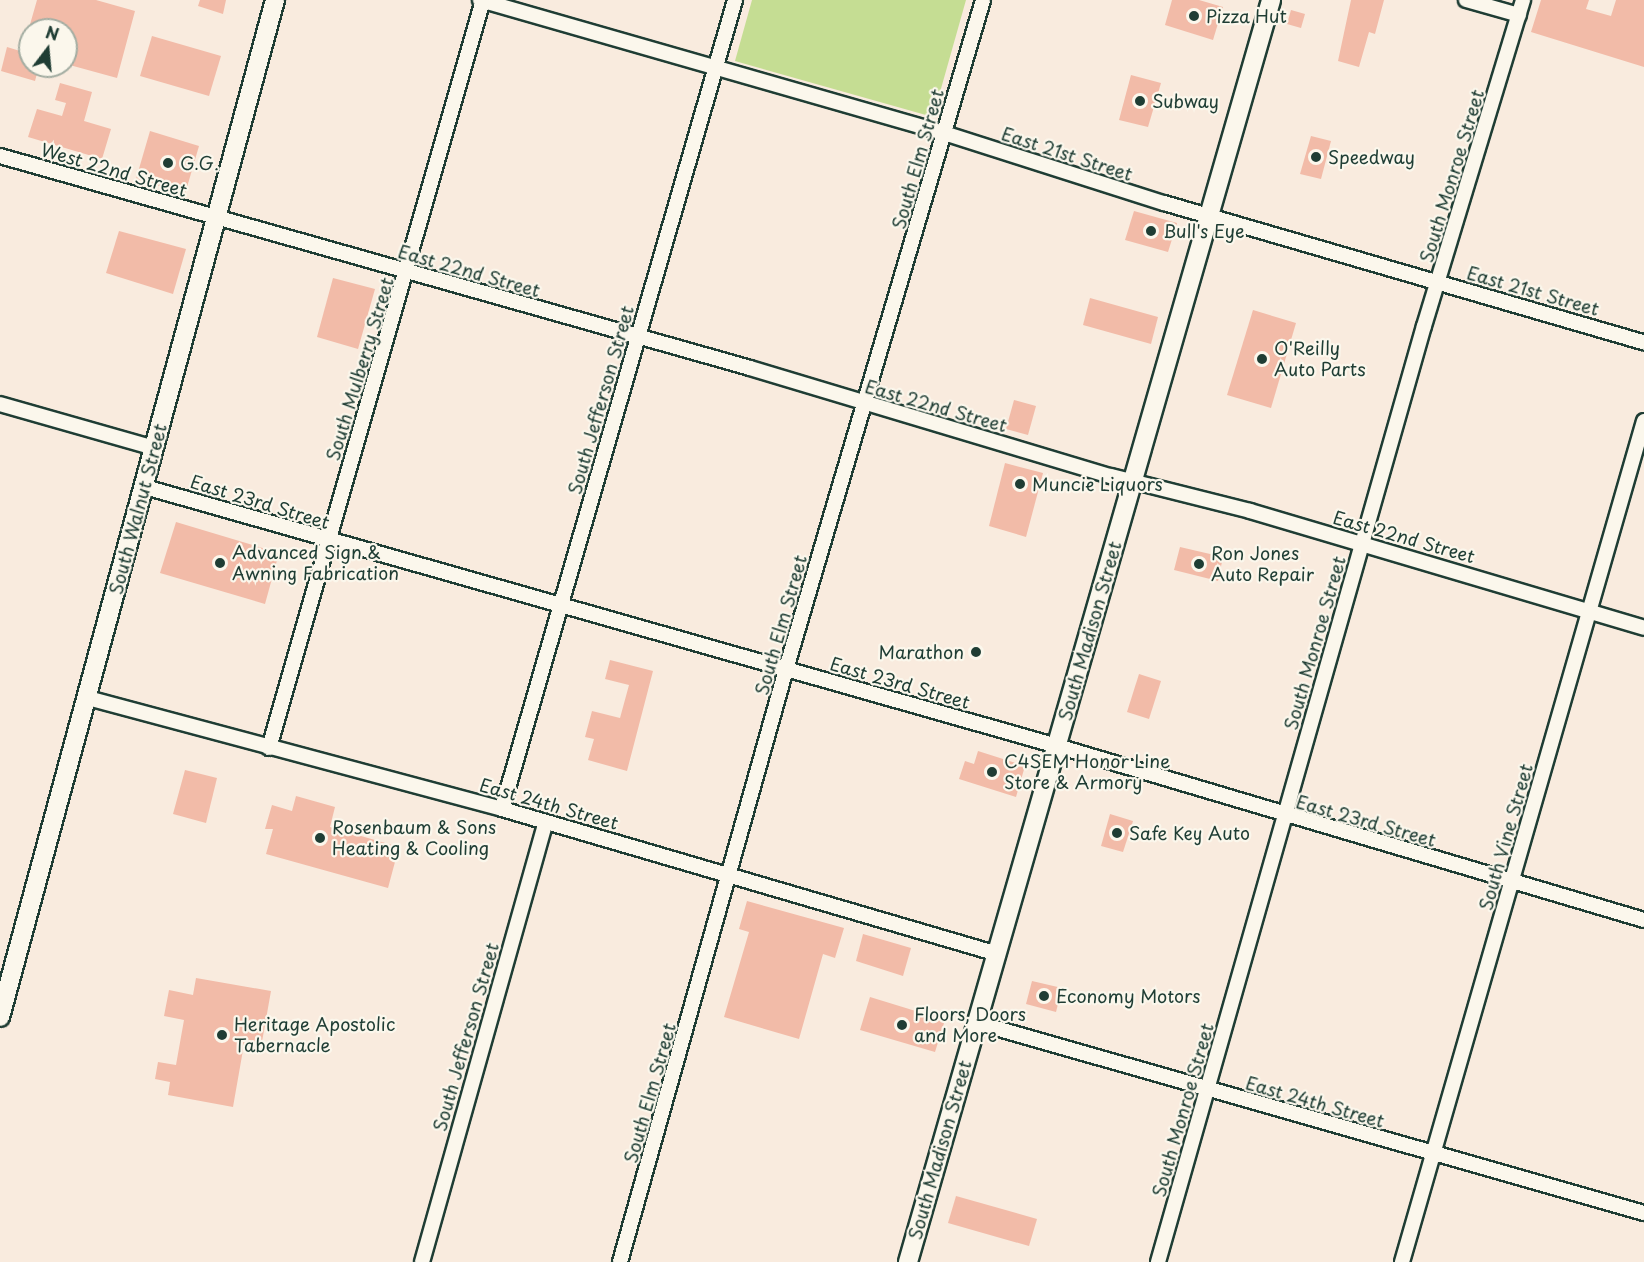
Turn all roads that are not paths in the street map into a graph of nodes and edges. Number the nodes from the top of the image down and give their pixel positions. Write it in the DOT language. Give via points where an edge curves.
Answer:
graph roads {
  1 [pos="275,0"];
  2 [pos="482,0"];
  3 [pos="735,0"];
  4 [pos="983,0"];
  5 [pos="1271,0"];
  6 [pos="1466,0"];
  7 [pos="1523,0"];
  8 [pos="1519,15"];
  9 [pos="716,69"];
  10 [pos="944,133"];
  11 [pos="0,156"];
  12 [pos="1208,216"];
  13 [pos="218,218"];
  14 [pos="408,272"];
  15 [pos="1438,282"];
  16 [pos="638,336"];
  17 [pos="1644,342"];
  18 [pos="0,404"];
  19 [pos="866,404"];
  20 [pos="1644,421"];
  21 [pos="154,448"];
  22 [pos="1134,481"];
  23 [pos="145,487"];
  24 [pos="328,542"];
  25 [pos="1362,544"];
  26 [pos="562,608"];
  27 [pos="1589,612"];
  28 [pos="1644,628"];
  29 [pos="786,669"];
  30 [pos="88,698"];
  31 [pos="1057,746"];
  32 [pos="269,748"];
  33 [pos="502,809"];
  34 [pos="1285,816"];
  35 [pos="546,822"];
  36 [pos="731,875"];
  37 [pos="1511,882"];
  38 [pos="1644,920"];
  39 [pos="998,954"];
  40 [pos="0,1017"];
  41 [pos="978,1023"];
  42 [pos="1208,1090"];
  43 [pos="1433,1154"];
  44 [pos="1644,1213"];
  45 [pos="422,1262"];
  46 [pos="620,1262"];
  47 [pos="908,1262"];
  48 [pos="1158,1262"];
  49 [pos="1402,1262"];
  1 -- 13 [label="main road, South Walnut Street"];
  2 -- 9 [label="street, East 21st Street"];
  2 -- 14 [label="street, South Mulberry Street"];
  3 -- 9 [label="street, South Jefferson Street"];
  4 -- 10 [label="street, South Elm Street"];
  5 -- 12 [label="main road, South Madison Street"];
  6 -- 8 [label="street"];
  7 -- 8 [label="street, South Monroe Street"];
  8 -- 15 [label="street, South Monroe Street"];
  9 -- 10 [label="street, East 21st Street"];
  9 -- 16 [label="street, South Jefferson Street"];
  10 -- 12 [label="street, East 21st Street"];
  10 -- 19 [label="street, South Elm Street"];
  11 -- 13 [label="street, West 22nd Street"];
  12 -- 15 [label="street, East 21st Street"];
  12 -- 22 [label="main road, South Madison Street"];
  13 -- 14 [label="street, East 22nd Street"];
  13 -- 21 [label="main road, South Walnut Street"];
  14 -- 16 [label="street, East 22nd Street"];
  14 -- 24 [label="street, South Mulberry Street"];
  15 -- 17 [label="street, East 21st Street"];
  15 -- 25 [label="street, South Monroe Street"];
  16 -- 19 [label="street, East 22nd Street"];
  16 -- 26 [label="street, South Jefferson Street"];
  18 -- 21 [label="street"];
  19 -- 22 [label="street, East 22nd Street"];
  19 -- 29 [label="street, South Elm Street"];
  20 -- 27 [label="street, South Vine Street"];
  21 -- 23 [label="main road, South Walnut Street"];
  22 -- 25 [label="street, East 22nd Street"];
  22 -- 31 [label="main road, South Madison Street"];
  23 -- 24 [label="street, East 23rd Street"];
  23 -- 30 [label="main road, South Walnut Street"];
  24 -- 26 [label="street, East 23rd Street"];
  24 -- 32 [label="street, South Mulberry Street"];
  25 -- 27 [label="street, East 22nd Street"];
  25 -- 34 [label="street, South Monroe Street"];
  26 -- 29 [label="street, East 23rd Street"];
  26 -- 33 [label="street, South Jefferson Street"];
  27 -- 28 [label="street, East 22nd Street"];
  27 -- 37 [label="street, South Vine Street"];
  29 -- 31 [label="street, East 23rd Street"];
  29 -- 36 [label="street, South Elm Street"];
  30 -- 32 [label="street, East 24th Street"];
  30 -- 40 [label="main road, South Walnut Street"];
  31 -- 34 [label="street, East 23rd Street"];
  31 -- 39 [label="main road, South Madison Street"];
  32 -- 33 [label="street, East 24th Street"];
  33 -- 35 [label="street, East 24th Street"];
  34 -- 37 [label="street, East 23rd Street"];
  34 -- 42 [label="street, South Monroe Street"];
  35 -- 36 [label="street, East 24th Street"];
  35 -- 45 [label="street, South Jefferson Street"];
  36 -- 39 [label="street, East 24th Street"];
  36 -- 46 [label="street, South Elm Street"];
  37 -- 38 [label="street, East 23rd Street"];
  37 -- 43 [label="street, South Vine Street"];
  39 -- 41 [label="main road, South Madison Street"];
  41 -- 42 [label="street, East 24th Street"];
  41 -- 47 [label="main road, South Madison Street"];
  42 -- 43 [label="street, East 24th Street"];
  42 -- 48 [label="street, South Monroe Street"];
  43 -- 44 [label="street, East 24th Street"];
  43 -- 49 [label="street, South Vine Street"];
}
